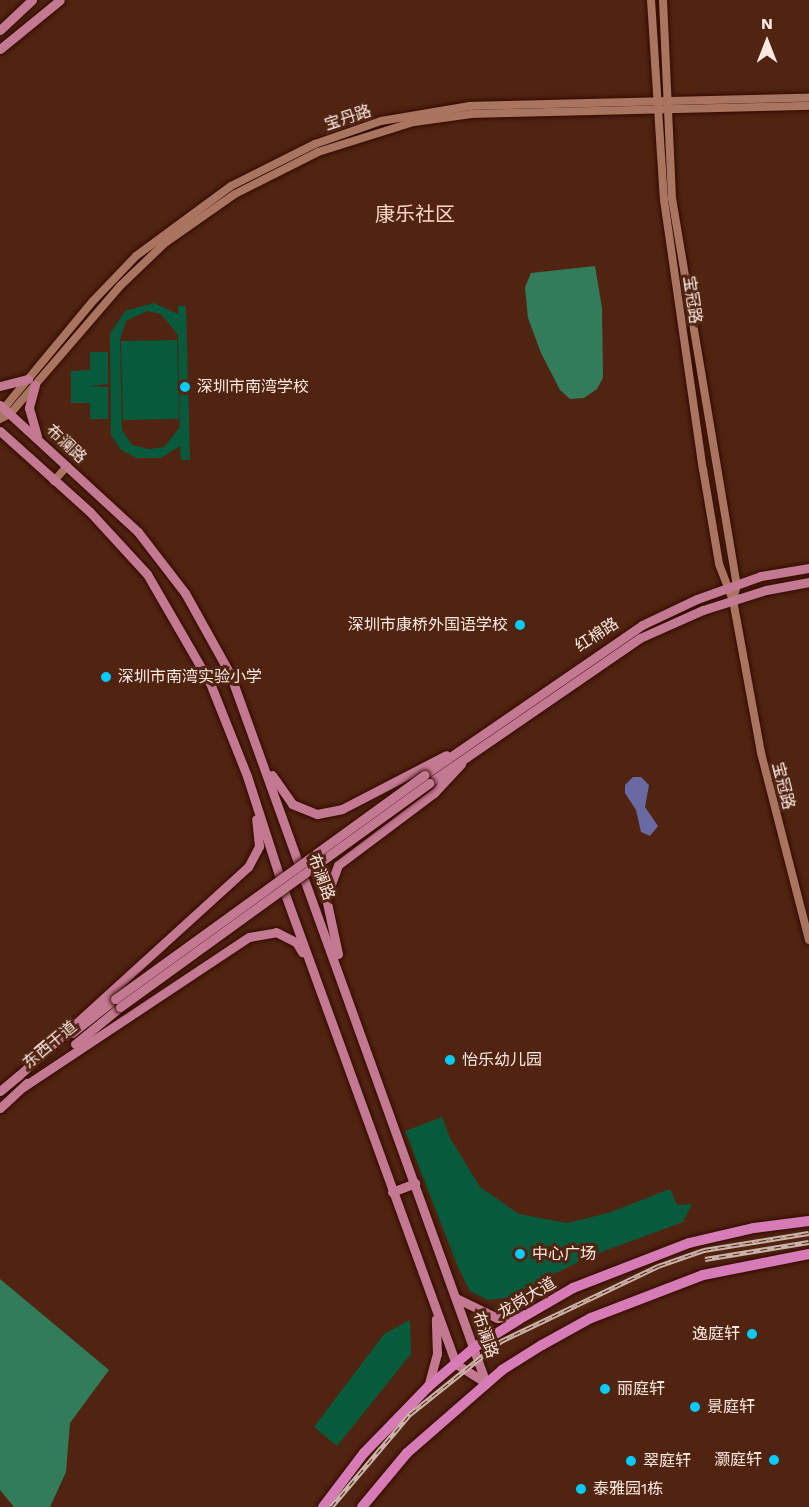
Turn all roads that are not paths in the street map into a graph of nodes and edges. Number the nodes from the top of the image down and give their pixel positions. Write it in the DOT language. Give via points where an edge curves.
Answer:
graph roads {
  1 [pos="32,0"];
  2 [pos="60,0"];
  3 [pos="651,0"];
  4 [pos="663,0"];
  5 [pos="0,30"];
  6 [pos="0,49"];
  7 [pos="809,98"];
  8 [pos="657,105"];
  9 [pos="667,105"];
  10 [pos="809,106"];
  11 [pos="31,382"];
  12 [pos="0,386"];
  13 [pos="3,410"];
  14 [pos="0,420"];
  15 [pos="0,431"];
  16 [pos="40,441"];
  17 [pos="68,466"];
  18 [pos="54,481"];
  19 [pos="809,568"];
  20 [pos="809,582"];
  21 [pos="732,586"];
  22 [pos="733,600"];
  23 [pos="465,752"];
  24 [pos="265,765"];
  25 [pos="247,776"];
  26 [pos="809,940"];
  27 [pos="348,997"];
  28 [pos="117,1003"];
  29 [pos="325,1003"];
  30 [pos="16,1077"];
  31 [pos="23,1087"];
  32 [pos="0,1091"];
  33 [pos="0,1108"];
  34 [pos="415,1183"];
  35 [pos="392,1192"];
  36 [pos="809,1221"];
  37 [pos="809,1254"];
  38 [pos="456,1298"];
  39 [pos="435,1311"];
  40 [pos="528,1314"];
  41 [pos="475,1347"];
  42 [pos="456,1364"];
  43 [pos="486,1383"];
  44 [pos="428,1387"];
  45 [pos="322,1507"];
  46 [pos="362,1507"];
  1 -- 5 [label="main road"];
  2 -- 6 [label="main road"];
  3 -- 8 [label="street, 宝冠路"];
  4 -- 9 [label="street, 宝冠路"];
  7 -- 9 [label="street, 宝丹路"];
  8 -- 9 [label="street, 宝丹路"];
  8 -- 11 [label="street, 宝丹路" via="442,117 383,130 318,152 235,194 165,243"];
  8 -- 21 [label="street, 宝冠路" via="668,230 695,412 719,564"];
  9 -- 10 [label="street, 宝丹路"];
  9 -- 21 [label="street, 宝冠路" via="672,198"];
  11 -- 12 [label="main road"];
  11 -- 13 [label="street, 宝丹路"];
  11 -- 16 [label="main road" via="30,419"];
  13 -- 14 [label="street, 宝丹路"];
  13 -- 16 [label="main road, 布澜路"];
  15 -- 18 [label="main road"];
  16 -- 17 [label="main road, 布澜路"];
  17 -- 18 [label="street"];
  17 -- 24 [label="main road, 布澜路" via="138,532 185,593 230,674"];
  18 -- 25 [label="main road" via="97,519 147,574 210,683"];
  19 -- 21 [label="main road, 红棉路" via="761,576"];
  20 -- 22 [label="main road, 红棉路"];
  21 -- 22 [label="street, 宝冠路"];
  21 -- 23 [label="main road, 红棉路" via="669,611 615,640"];
  22 -- 23 [label="main road, 红棉路" via="640,638"];
  22 -- 26 [label="street, 宝冠路" via="761,753"];
  23 -- 24 [label="main road" via="417,767 342,808 317,814 292,804"];
  23 -- 27 [label="main road" via="448,781 348,855 330,877 327,909"];
  23 -- 28 [label="main road, 红棉路, bridge"];
  24 -- 27 [label="main road, 布澜路"];
  25 -- 29 [label="main road"];
  25 -- 30 [label="main road" via="259,840 257,854 248,867"];
  27 -- 34 [label="main road, 布澜路"];
  28 -- 30 [label="main road, 东西干道"];
  28 -- 31 [label="main road, 东西干道"];
  29 -- 31 [label="main road" via="296,942 276,932 257,933 131,1012"];
  29 -- 35 [label="main road"];
  30 -- 32 [label="main road, 东西干道"];
  31 -- 33 [label="main road, 东西干道"];
  34 -- 35 [label="main road"];
  34 -- 38 [label="main road, 布澜路"];
  35 -- 39 [label="main road"];
  36 -- 40 [label="highway, 龙岗大道" via="754,1228 689,1243 573,1288"];
  37 -- 43 [label="highway" via="703,1275 644,1295 542,1345"];
  38 -- 40 [label="main road" via="497,1318"];
  38 -- 41 [label="main road, 布澜路"];
  39 -- 42 [label="main road"];
  39 -- 44 [label="main road" via="437,1354"];
  40 -- 41 [label="highway, 龙岗大道"];
  41 -- 42 [label="highway, 龙岗大道"];
  41 -- 43 [label="main road, 布澜路"];
  42 -- 43 [label="main road, 布澜路"];
  42 -- 44 [label="highway, 龙岗大道"];
  43 -- 46 [label="highway" via="407,1452"];
  44 -- 45 [label="highway, 龙岗大道" via="364,1453"];
}
